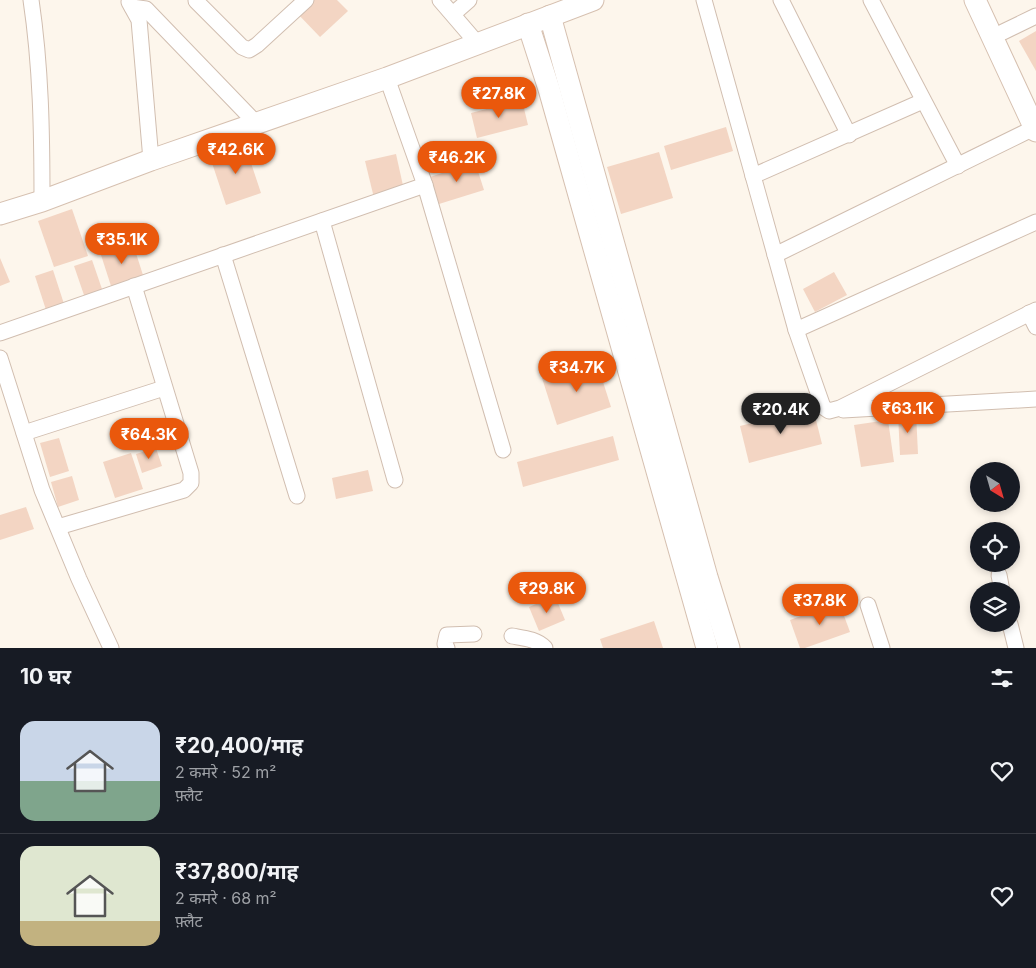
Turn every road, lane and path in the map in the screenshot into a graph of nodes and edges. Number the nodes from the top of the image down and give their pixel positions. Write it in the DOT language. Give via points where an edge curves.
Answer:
graph roads {
  1 [pos="31,0"];
  2 [pos="196,0"];
  3 [pos="306,0"];
  4 [pos="440,0"];
  5 [pos="469,0"];
  6 [pos="593,0"];
  7 [pos="704,0"];
  8 [pos="781,0"];
  9 [pos="871,0"];
  10 [pos="974,0"];
  11 [pos="989,0"];
  12 [pos="130,3"];
  13 [pos="453,14"];
  14 [pos="550,16"];
  15 [pos="1036,16"];
  16 [pos="528,24"];
  17 [pos="1003,32"];
  18 [pos="477,43"];
  19 [pos="387,78"];
  20 [pos="1036,99"];
  21 [pos="923,101"];
  22 [pos="256,123"];
  23 [pos="1036,129"];
  24 [pos="849,134"];
  25 [pos="150,160"];
  26 [pos="958,166"];
  27 [pos="752,176"];
  28 [pos="425,185"];
  29 [pos="42,200"];
  30 [pos="0,214"];
  31 [pos="322,221"];
  32 [pos="1036,222"];
  33 [pos="223,255"];
  34 [pos="775,255"];
  35 [pos="134,286"];
  36 [pos="1032,311"];
  37 [pos="1036,327"];
  38 [pos="796,330"];
  39 [pos="0,333"];
  40 [pos="0,358"];
  41 [pos="164,388"];
  42 [pos="1036,399"];
  43 [pos="834,410"];
  44 [pos="24,433"];
  45 [pos="504,450"];
  46 [pos="395,480"];
  47 [pos="297,496"];
  48 [pos="58,528"];
  49 [pos="998,575"];
  50 [pos="1000,582"];
  51 [pos="700,586"];
  52 [pos="868,605"];
  53 [pos="1012,632"];
  54 [pos="474,634"];
  55 [pos="512,636"];
  56 [pos="112,648"];
  57 [pos="447,648"];
  58 [pos="545,648"];
  59 [pos="707,648"];
  60 [pos="729,648"];
  61 [pos="882,648"];
  62 [pos="1016,648"];
  1 -- 29 [label="street" via="38,44 42,116"];
  2 -- 3 [label="street" via="242,47 249,50"];
  4 -- 13 [label="street"];
  5 -- 13 [label="street"];
  6 -- 14 [label="street"];
  7 -- 27 [label="street"];
  8 -- 24 [label="street"];
  9 -- 21 [label="street"];
  10 -- 23 [label="street"];
  11 -- 17 [label="street"];
  12 -- 22 [label="street" via="146,10"];
  12 -- 25 [label="street" via="138,16 141,31"];
  13 -- 18 [label="street"];
  14 -- 16 [label="street"];
  14 -- 51 [label="street"];
  15 -- 17 [label="street"];
  16 -- 18 [label="street"];
  16 -- 51 [label="street"];
  17 -- 20 [label="street"];
  18 -- 19 [label="street"];
  19 -- 22 [label="street"];
  19 -- 28 [label="street"];
  21 -- 24 [label="street"];
  21 -- 26 [label="street"];
  22 -- 25 [label="street"];
  23 -- 26 [label="street"];
  24 -- 27 [label="street"];
  25 -- 29 [label="street"];
  26 -- 34 [label="street"];
  27 -- 34 [label="street"];
  28 -- 31 [label="street"];
  28 -- 45 [label="street"];
  29 -- 30 [label="street"];
  31 -- 33 [label="street"];
  31 -- 46 [label="street"];
  32 -- 38 [label="street"];
  33 -- 35 [label="street"];
  33 -- 47 [label="street"];
  34 -- 38 [label="street"];
  35 -- 39 [label="street"];
  35 -- 41 [label="street"];
  36 -- 37 [label="street"];
  36 -- 43 [label="street"];
  38 -- 43 [label="street" via="821,402 826,410"];
  40 -- 44 [label="street"];
  41 -- 44 [label="street"];
  41 -- 48 [label="street" via="191,474 190,483 184,490"];
  42 -- 43 [label="street"];
  44 -- 48 [label="street"];
  48 -- 56 [label="street"];
  49 -- 50 [label="street"];
  51 -- 59 [label="street"];
  51 -- 60 [label="street"];
  52 -- 61 [label="street"];
  53 -- 62 [label="street"];
  54 -- 57 [label="street" via="446,635"];
  55 -- 58 [label="street" via="532,640"];
}
